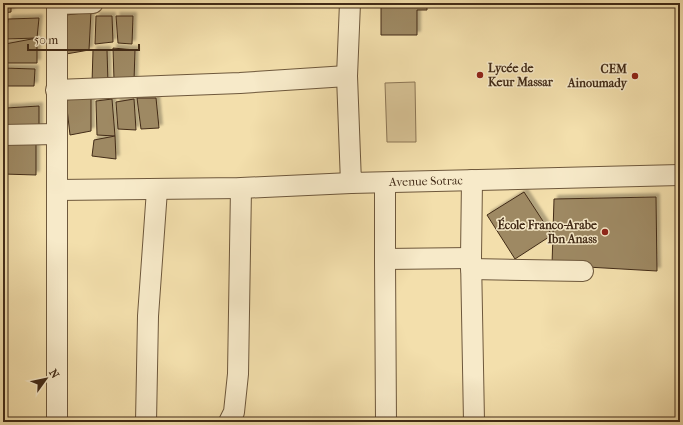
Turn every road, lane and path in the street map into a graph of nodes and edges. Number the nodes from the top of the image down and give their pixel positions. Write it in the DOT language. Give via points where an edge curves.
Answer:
graph roads {
  1 [pos="57,3"];
  2 [pos="93,3"];
  3 [pos="350,3"];
  4 [pos="347,76"];
  5 [pos="56,90"];
  6 [pos="58,134"];
  7 [pos="3,135"];
  8 [pos="680,175"];
  9 [pos="472,180"];
  10 [pos="351,183"];
  11 [pos="385,183"];
  12 [pos="241,188"];
  13 [pos="57,190"];
  14 [pos="157,190"];
  15 [pos="385,259"];
  16 [pos="471,264"];
  17 [pos="583,271"];
  18 [pos="57,422"];
  19 [pos="146,422"];
  20 [pos="228,422"];
  21 [pos="386,422"];
  22 [pos="474,422"];
  1 -- 2 [label="street"];
  1 -- 5 [label="street"];
  3 -- 4 [label="street"];
  4 -- 5 [label="street"];
  4 -- 10 [label="street"];
  5 -- 6 [label="street"];
  6 -- 7 [label="street"];
  6 -- 13 [label="street"];
  8 -- 9 [label="street, Avenue Sotrac"];
  9 -- 11 [label="street, Avenue Sotrac"];
  9 -- 16 [label="street"];
  10 -- 11 [label="street, Avenue Sotrac"];
  10 -- 12 [label="street, Avenue Sotrac"];
  11 -- 15 [label="street"];
  12 -- 14 [label="street, Avenue Sotrac"];
  12 -- 20 [label="street" via="238,374 234,412"];
  13 -- 14 [label="street, Avenue Sotrac"];
  13 -- 18 [label="street"];
  14 -- 19 [label="street" via="148,316"];
  15 -- 16 [label="street"];
  15 -- 21 [label="street"];
  16 -- 17 [label="street"];
  16 -- 22 [label="street"];
}
